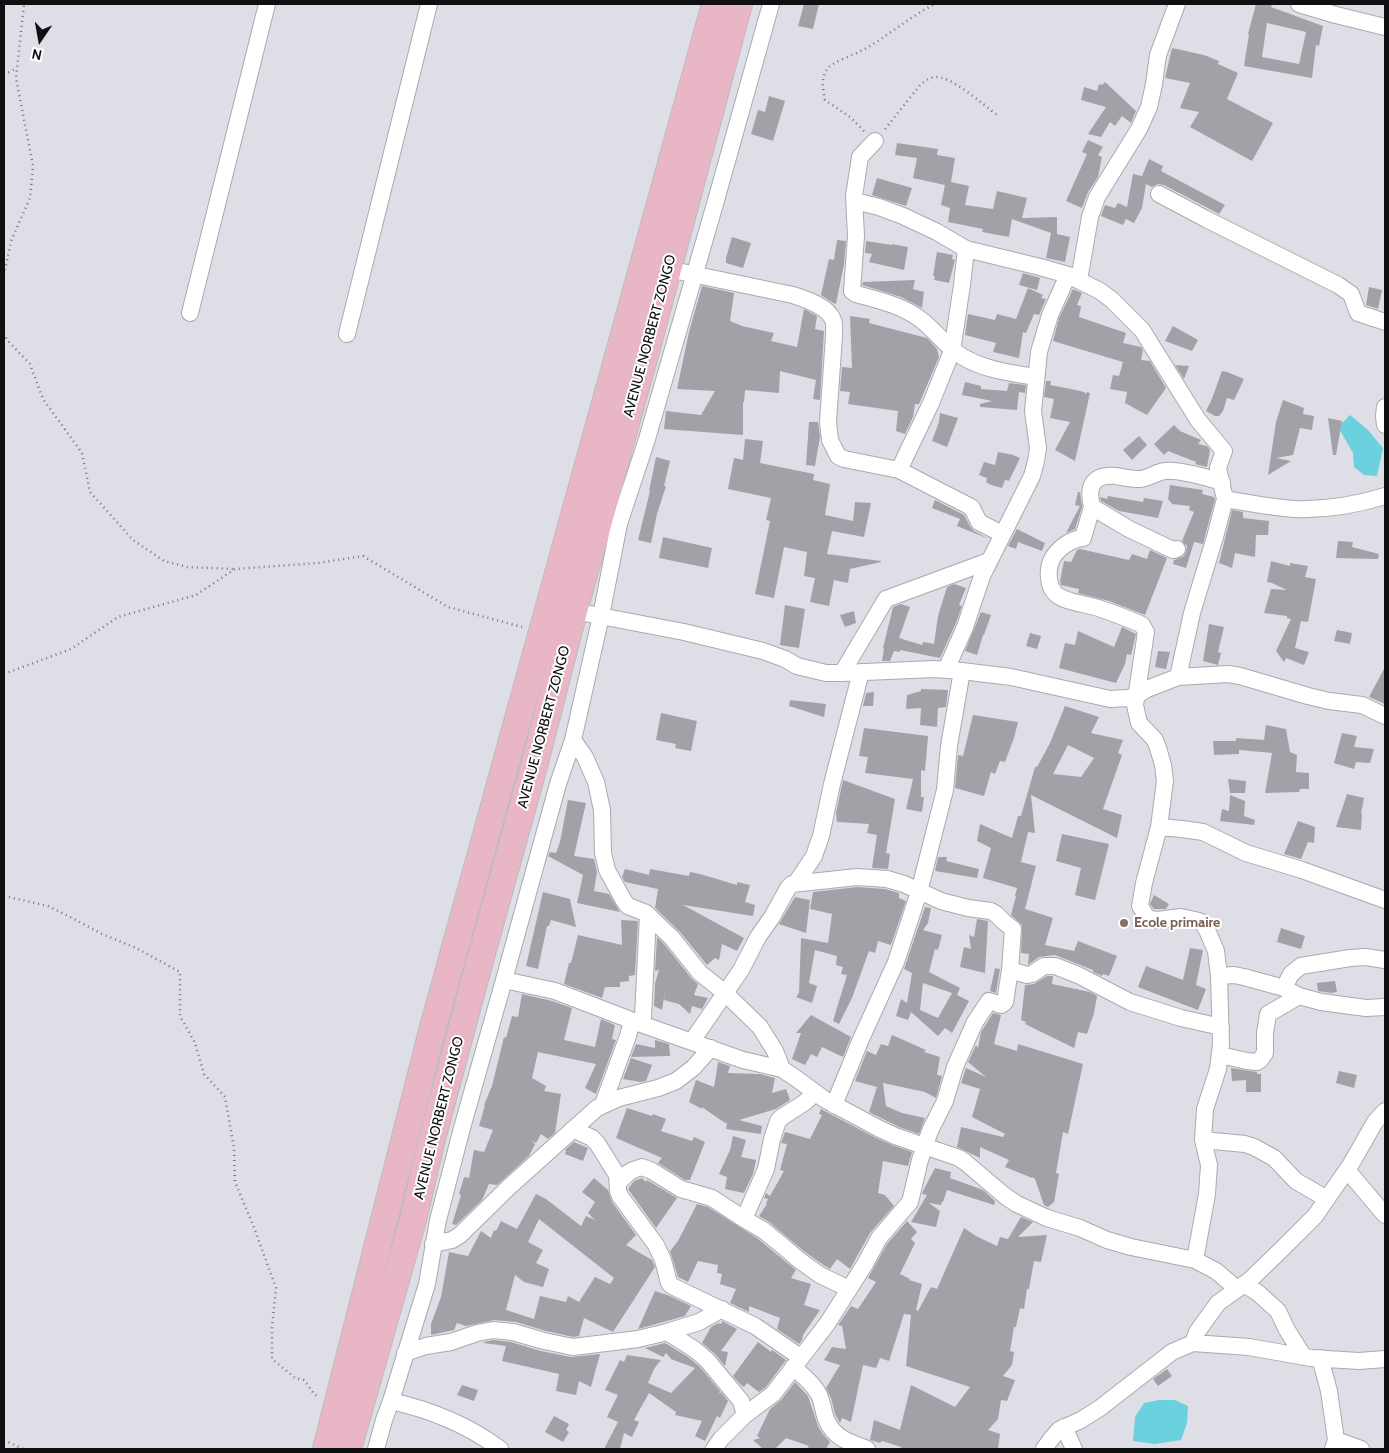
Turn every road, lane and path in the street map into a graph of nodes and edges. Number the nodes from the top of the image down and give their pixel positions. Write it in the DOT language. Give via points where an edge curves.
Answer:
graph roads {
  1 [pos="24,4"];
  2 [pos="267,4"];
  3 [pos="429,4"];
  4 [pos="715,4"];
  5 [pos="739,4"];
  6 [pos="771,4"];
  7 [pos="935,4"];
  8 [pos="1177,4"];
  9 [pos="1299,4"];
  10 [pos="1385,27"];
  11 [pos="17,68"];
  12 [pos="4,75"];
  13 [pos="997,115"];
  14 [pos="875,141"];
  15 [pos="1159,194"];
  16 [pos="855,200"];
  17 [pos="966,250"];
  18 [pos="668,268"];
  19 [pos="695,274"];
  20 [pos="4,275"];
  21 [pos="1074,278"];
  22 [pos="190,313"];
  23 [pos="1385,322"];
  24 [pos="4,333"];
  25 [pos="346,334"];
  26 [pos="952,351"];
  27 [pos="1036,377"];
  28 [pos="899,470"];
  29 [pos="1222,482"];
  30 [pos="1385,496"];
  31 [pos="1225,498"];
  32 [pos="1092,507"];
  33 [pos="1002,534"];
  34 [pos="1177,549"];
  35 [pos="989,561"];
  36 [pos="235,569"];
  37 [pos="574,611"];
  38 [pos="602,616"];
  39 [pos="541,632"];
  40 [pos="946,670"];
  41 [pos="962,671"];
  42 [pos="861,672"];
  43 [pos="842,673"];
  44 [pos="4,674"];
  45 [pos="1178,676"];
  46 [pos="1136,696"];
  47 [pos="1385,716"];
  48 [pos="573,740"];
  49 [pos="1159,828"];
  50 [pos="796,883"];
  51 [pos="919,892"];
  52 [pos="4,896"];
  53 [pos="1385,900"];
  54 [pos="648,915"];
  55 [pos="1385,960"];
  56 [pos="1010,970"];
  57 [pos="1219,976"];
  58 [pos="504,980"];
  59 [pos="1284,988"];
  60 [pos="724,992"];
  61 [pos="1299,996"];
  62 [pos="1385,1007"];
  63 [pos="637,1023"];
  64 [pos="1221,1027"];
  65 [pos="692,1041"];
  66 [pos="711,1048"];
  67 [pos="1220,1055"];
  68 [pos="782,1070"];
  69 [pos="815,1093"];
  70 [pos="603,1104"];
  71 [pos="834,1105"];
  72 [pos="1385,1111"];
  73 [pos="573,1129"];
  74 [pos="1203,1140"];
  75 [pos="925,1147"];
  76 [pos="1347,1170"];
  77 [pos="618,1184"];
  78 [pos="1327,1199"];
  79 [pos="1385,1215"];
  80 [pos="744,1219"];
  81 [pos="433,1244"];
  82 [pos="1195,1260"];
  83 [pos="1240,1287"];
  84 [pos="849,1289"];
  85 [pos="722,1309"];
  86 [pos="667,1332"];
  87 [pos="1193,1343"];
  88 [pos="406,1352"];
  89 [pos="1304,1357"];
  90 [pos="1320,1358"];
  91 [pos="1385,1359"];
  92 [pos="796,1362"];
  93 [pos="391,1401"];
  94 [pos="338,1404"];
  95 [pos="745,1415"];
  96 [pos="1064,1427"];
  97 [pos="4,1440"];
  98 [pos="1334,1444"];
  99 [pos="23,1449"];
  100 [pos="326,1449"];
  101 [pos="348,1449"];
  102 [pos="376,1449"];
  103 [pos="500,1449"];
  104 [pos="714,1449"];
  105 [pos="867,1449"];
  106 [pos="1044,1449"];
  107 [pos="1074,1449"];
  108 [pos="1361,1449"];
  1 -- 11 [label="path"];
  2 -- 22 [label="street"];
  3 -- 25 [label="street"];
  4 -- 39 [label="main road, AVENUE NORBERT ZONGO"];
  5 -- 18 [label="main road, AVENUE NORBERT ZONGO"];
  6 -- 19 [label="street"];
  7 -- 14 [label="path" via="916,13 863,50 829,67 824,77 825,100 850,117"];
  8 -- 21 [label="street" via="1158,55 1149,107 1097,197"];
  9 -- 10 [label="street"];
  11 -- 12 [label="path"];
  11 -- 20 [label="path" via="16,78 33,166 30,198 11,241"];
  13 -- 14 [label="path" via="951,81 932,78 921,84"];
  14 -- 16 [label="street" via="860,157"];
  15 -- 23 [label="street" via="1338,285 1351,294 1358,314"];
  16 -- 17 [label="street" via="937,232"];
  16 -- 26 [label="street" via="852,292 901,308 926,325"];
  17 -- 21 [label="street" via="1040,266"];
  17 -- 26 [label="street"];
  18 -- 19 [label="street"];
  18 -- 37 [label="main road, AVENUE NORBERT ZONGO"];
  19 -- 28 [label="street" via="793,295 826,310 834,326 828,422 835,452 844,459"];
  19 -- 38 [label="street" via="619,524"];
  21 -- 27 [label="street" via="1050,316 1039,352"];
  21 -- 29 [label="street" via="1112,300 1142,330 1198,420 1224,451 1218,468"];
  24 -- 36 [label="path" via="30,364 43,399 82,453 90,492 134,540 164,561 187,567"];
  26 -- 27 [label="street" via="983,367"];
  26 -- 28 [label="street"];
  27 -- 33 [label="street" via="1033,412 1038,448 1036,461 1032,476"];
  28 -- 33 [label="street" via="969,506 978,522"];
  29 -- 31 [label="street"];
  29 -- 32 [label="street" via="1170,470 1138,479 1101,477 1092,485"];
  30 -- 31 [label="street" via="1346,505 1296,509"];
  31 -- 45 [label="street" via="1192,613"];
  32 -- 34 [label="street" via="1129,529"];
  32 -- 46 [label="street" via="1083,538 1067,544 1054,556 1049,568 1051,587 1063,598 1100,608 1142,625 1146,636"];
  33 -- 35 [label="street"];
  35 -- 40 [label="street"];
  35 -- 43 [label="street" via="886,598"];
  36 -- 39 [label="path" via="363,556 448,607"];
  36 -- 44 [label="path" via="196,595 118,617 71,649"];
  37 -- 38 [label="street"];
  37 -- 101 [label="main road, AVENUE NORBERT ZONGO" via="413,1220"];
  38 -- 43 [label="street" via="763,651 805,669"];
  38 -- 48 [label="street"];
  39 -- 94 [label="main road, AVENUE NORBERT ZONGO" via="432,1031"];
  40 -- 41 [label="street"];
  40 -- 42 [label="street"];
  41 -- 46 [label="street" via="1011,677 1110,699"];
  41 -- 51 [label="street" via="945,790"];
  42 -- 43 [label="street"];
  42 -- 50 [label="street" via="821,836 814,856"];
  45 -- 46 [label="street"];
  45 -- 47 [label="street" via="1240,676 1308,696 1362,705"];
  46 -- 49 [label="street" via="1139,723 1154,740 1163,765 1165,791"];
  48 -- 54 [label="street" via="596,782 602,810 602,853 607,870 626,903"];
  48 -- 58 [label="street"];
  49 -- 53 [label="street" via="1203,832 1246,853"];
  49 -- 57 [label="street" via="1140,906 1150,919 1181,917 1203,924 1216,951"];
  50 -- 51 [label="street" via="871,877 897,882"];
  50 -- 60 [label="street" via="788,888 741,970"];
  51 -- 56 [label="street" via="968,908 991,911 1012,927"];
  51 -- 71 [label="street" via="896,962"];
  52 -- 94 [label="path" via="48,906 180,972 180,1016 195,1043 204,1074 225,1098 234,1148 235,1182 276,1288 272,1359 295,1378 304,1380 315,1395"];
  54 -- 60 [label="street" via="672,938 700,973"];
  54 -- 63 [label="street" via="643,1017"];
  55 -- 59 [label="street" via="1350,958 1301,966 1291,974"];
  56 -- 64 [label="street" via="1032,974 1044,966 1055,966 1130,1002"];
  56 -- 75 [label="street" via="1005,1002 1001,1005 989,1001 980,1012"];
  57 -- 59 [label="street" via="1234,975"];
  57 -- 64 [label="street"];
  58 -- 63 [label="street" via="555,991"];
  58 -- 81 [label="street"];
  59 -- 61 [label="street"];
  60 -- 65 [label="street"];
  60 -- 68 [label="street" via="765,1033"];
  61 -- 62 [label="street" via="1366,1008"];
  61 -- 67 [label="street" via="1268,1013 1265,1053 1260,1060"];
  63 -- 65 [label="street"];
  63 -- 70 [label="street" via="628,1036"];
  64 -- 67 [label="street"];
  65 -- 66 [label="street"];
  66 -- 68 [label="street"];
  66 -- 70 [label="street" via="694,1068 676,1081"];
  67 -- 74 [label="street" via="1205,1109"];
  68 -- 69 [label="street"];
  69 -- 71 [label="street"];
  69 -- 80 [label="street" via="778,1121 766,1168"];
  70 -- 73 [label="street"];
  71 -- 75 [label="street" via="886,1132"];
  72 -- 76 [label="street"];
  73 -- 77 [label="street" via="597,1143 617,1175"];
  73 -- 81 [label="street" via="460,1235"];
  74 -- 78 [label="street" via="1254,1147 1274,1158 1296,1181"];
  74 -- 82 [label="street" via="1209,1165"];
  75 -- 82 [label="street" via="959,1158 1004,1196 1047,1218 1131,1247"];
  75 -- 84 [label="street" via="910,1202 879,1238"];
  76 -- 78 [label="street"];
  76 -- 79 [label="street"];
  77 -- 80 [label="street" via="628,1173 642,1167 682,1190 712,1198"];
  77 -- 85 [label="street" via="620,1196 656,1245 672,1286"];
  78 -- 83 [label="street" via="1296,1235"];
  80 -- 84 [label="street" via="820,1275"];
  81 -- 88 [label="street" via="427,1284"];
  82 -- 83 [label="street"];
  83 -- 87 [label="street" via="1213,1308"];
  83 -- 89 [label="street" via="1258,1293 1278,1311"];
  84 -- 92 [label="street" via="827,1324"];
  85 -- 86 [label="street" via="699,1322"];
  85 -- 92 [label="street" via="763,1330"];
  86 -- 88 [label="street" via="573,1347 493,1330"];
  86 -- 95 [label="street" via="708,1360 741,1401"];
  87 -- 89 [label="street" via="1249,1347"];
  87 -- 96 [label="street" via="1172,1352 1100,1408"];
  88 -- 93 [label="street"];
  89 -- 90 [label="street"];
  90 -- 91 [label="street"];
  90 -- 98 [label="street" via="1329,1391"];
  92 -- 95 [label="street" via="773,1394"];
  92 -- 105 [label="street" via="819,1395 826,1420 833,1431"];
  93 -- 102 [label="street"];
  93 -- 103 [label="street" via="445,1417"];
  94 -- 100 [label="main road, AVENUE NORBERT ZONGO"];
  95 -- 104 [label="street"];
  96 -- 106 [label="street" via="1055,1433"];
  96 -- 107 [label="street"];
  97 -- 99 [label="path"];
  98 -- 108 [label="street"];
}
